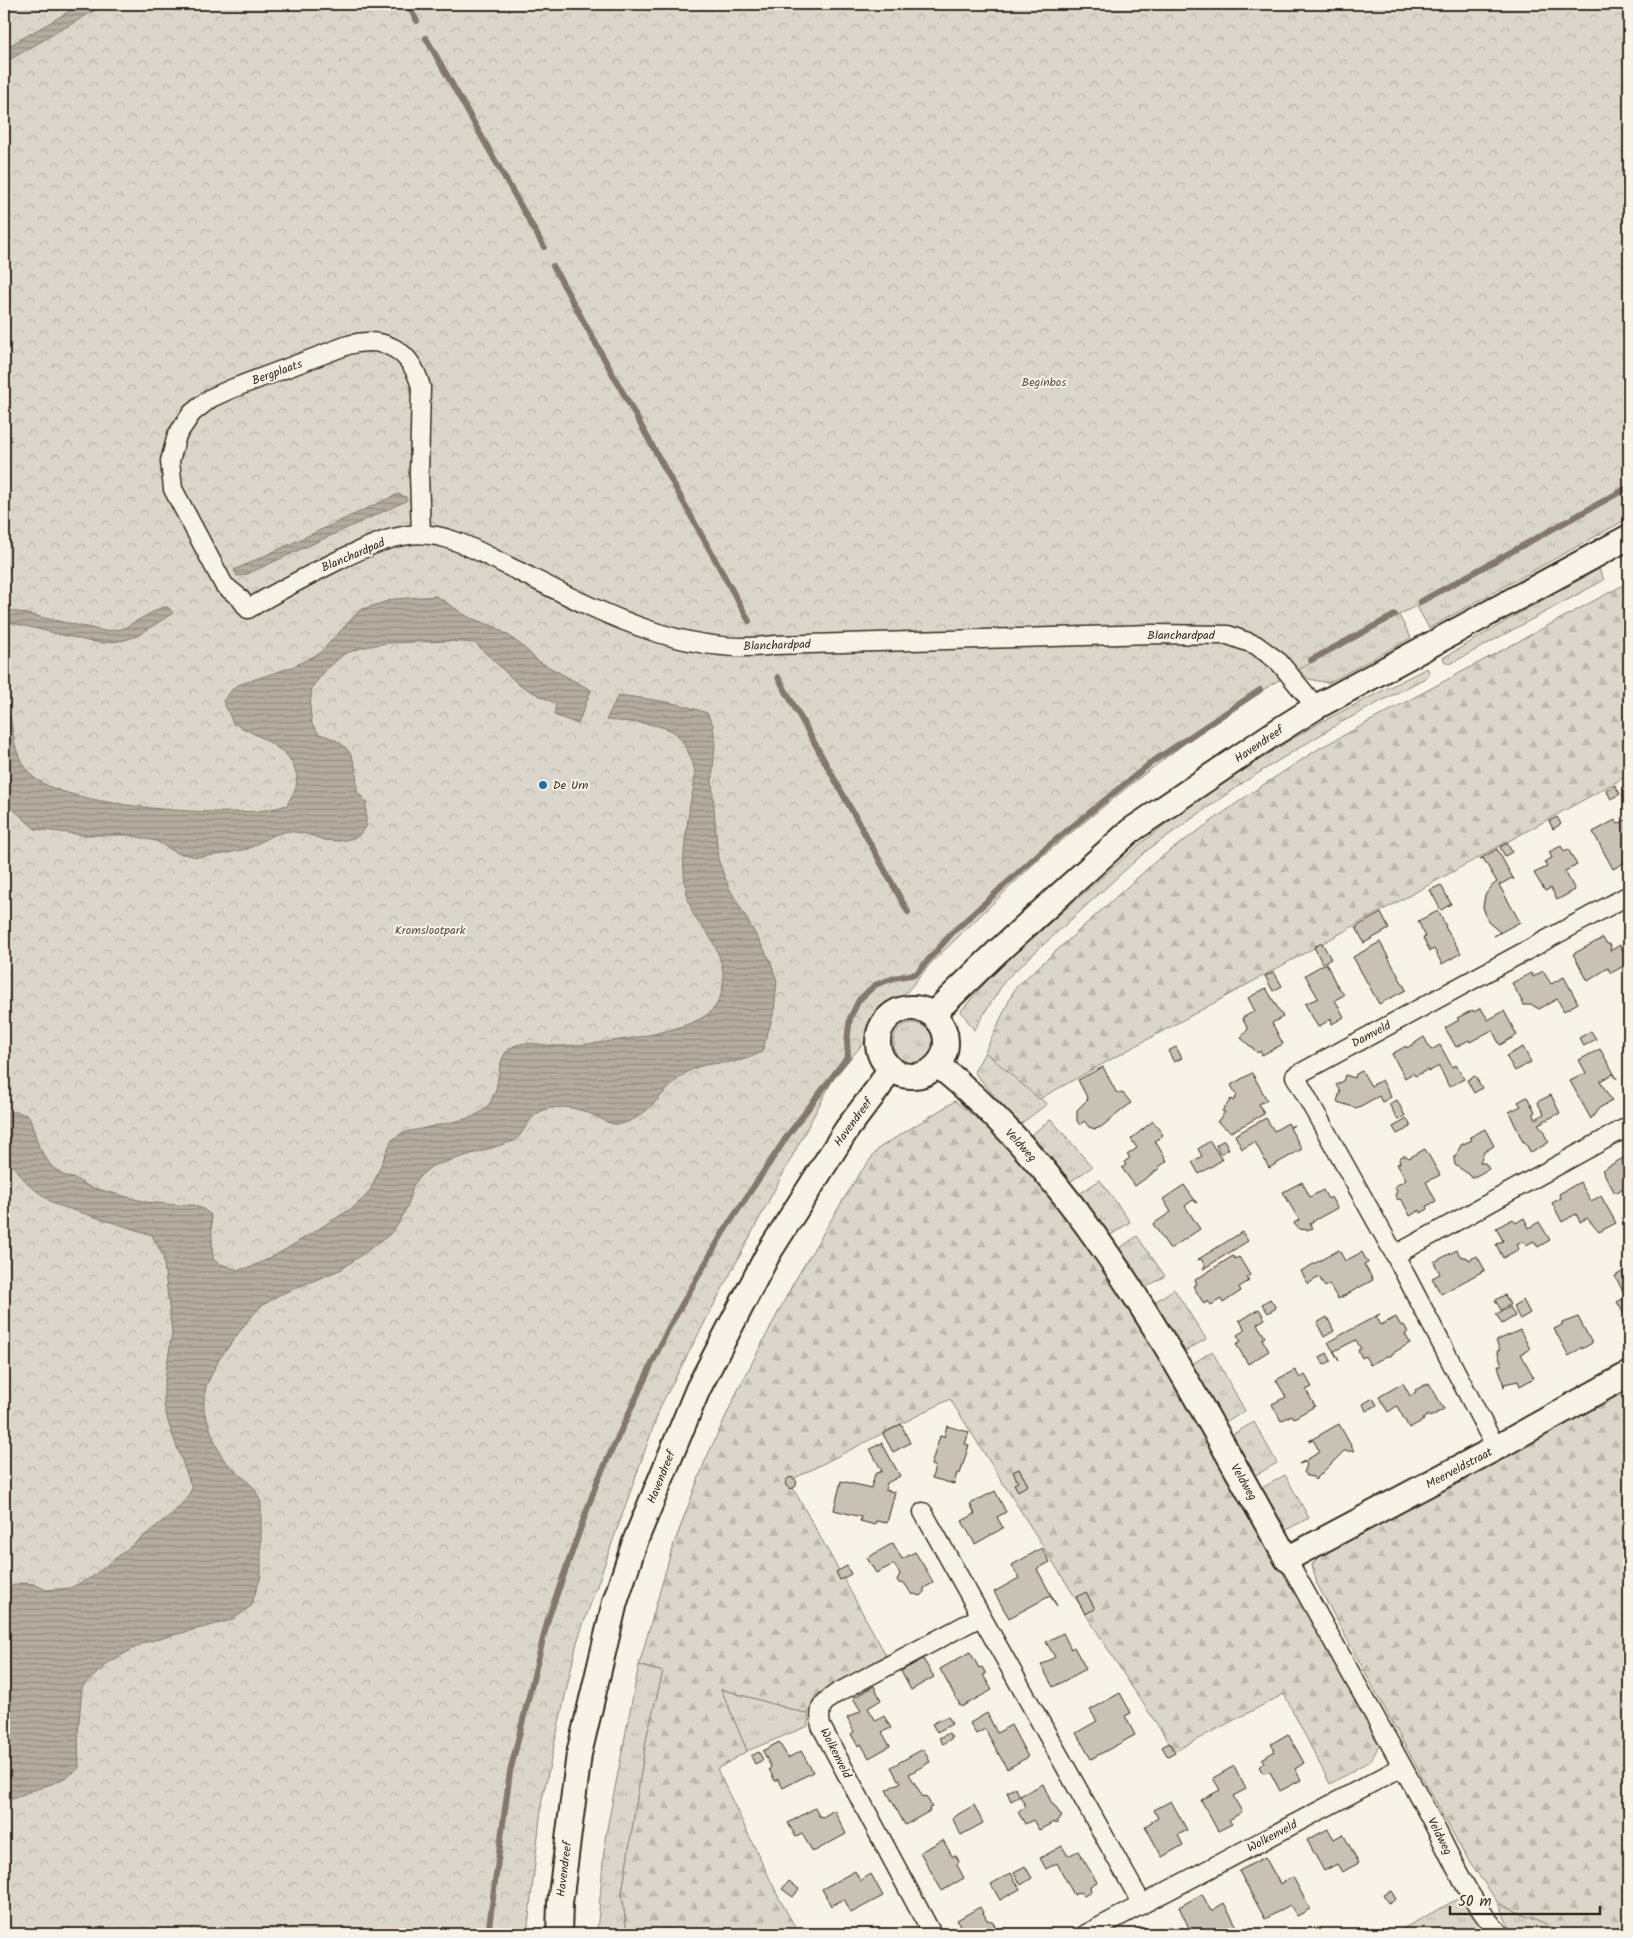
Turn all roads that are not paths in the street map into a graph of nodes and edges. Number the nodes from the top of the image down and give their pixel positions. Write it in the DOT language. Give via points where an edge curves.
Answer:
graph roads {
  1 [pos="421,534"];
  2 [pos="1629,537"];
  3 [pos="248,608"];
  4 [pos="1316,707"];
  5 [pos="1629,895"];
  6 [pos="933,1014"];
  7 [pos="938,1065"];
  8 [pos="890,1068"];
  9 [pos="1629,1126"];
  10 [pos="1395,1255"];
  11 [pos="1629,1374"];
  12 [pos="1496,1448"];
  13 [pos="923,1512"];
  14 [pos="1287,1559"];
  15 [pos="980,1617"];
  16 [pos="1402,1766"];
  17 [pos="1142,1904"];
  18 [pos="559,1934"];
  19 [pos="932,1934"];
  20 [pos="1086,1934"];
  21 [pos="1500,1934"];
  1 -- 3 [label="street, Blanchardpad" via="362,549"];
  1 -- 3 [label="street, Bergplaats" via="421,387 418,375 405,356 377,342 358,342 231,389 201,404 184,422 172,448 171,476 174,489 224,585"];
  1 -- 4 [label="street, Blanchardpad" via="464,545 632,624 672,637 715,645 761,647 1142,634 1228,635 1256,645 1279,662"];
  2 -- 4 [label="street, Havendreef"];
  4 -- 6 [label="street, Havendreef" via="1130,831"];
  5 -- 10 [label="street, Damveld" via="1295,1076"];
  6 -- 7 [label="street" via="946,1032 947,1044"];
  6 -- 8 [label="street" via="911,1007 894,1013 882,1025 878,1048"];
  7 -- 8 [label="street" via="920,1075 910,1076"];
  7 -- 14 [label="street, Veldweg" via="994,1116 1069,1201 1141,1306"];
  8 -- 18 [label="street, Havendreef" via="769,1252 698,1389 636,1539 616,1602 579,1754"];
  9 -- 10 [label="street"];
  10 -- 12 [label="street, Damveld"];
  11 -- 12 [label="street, Meerveldstraat"];
  12 -- 14 [label="street, Meerveldstraat"];
  13 -- 15 [label="street"];
  14 -- 16 [label="street, Veldweg"];
  15 -- 17 [label="street"];
  15 -- 19 [label="street, Wolkenveld" via="837,1693 824,1702 819,1713 821,1726"];
  16 -- 17 [label="street, Wolkenveld"];
  16 -- 21 [label="street, Veldweg" via="1461,1880 1484,1918"];
  17 -- 20 [label="street, Wolkenveld"];
}
